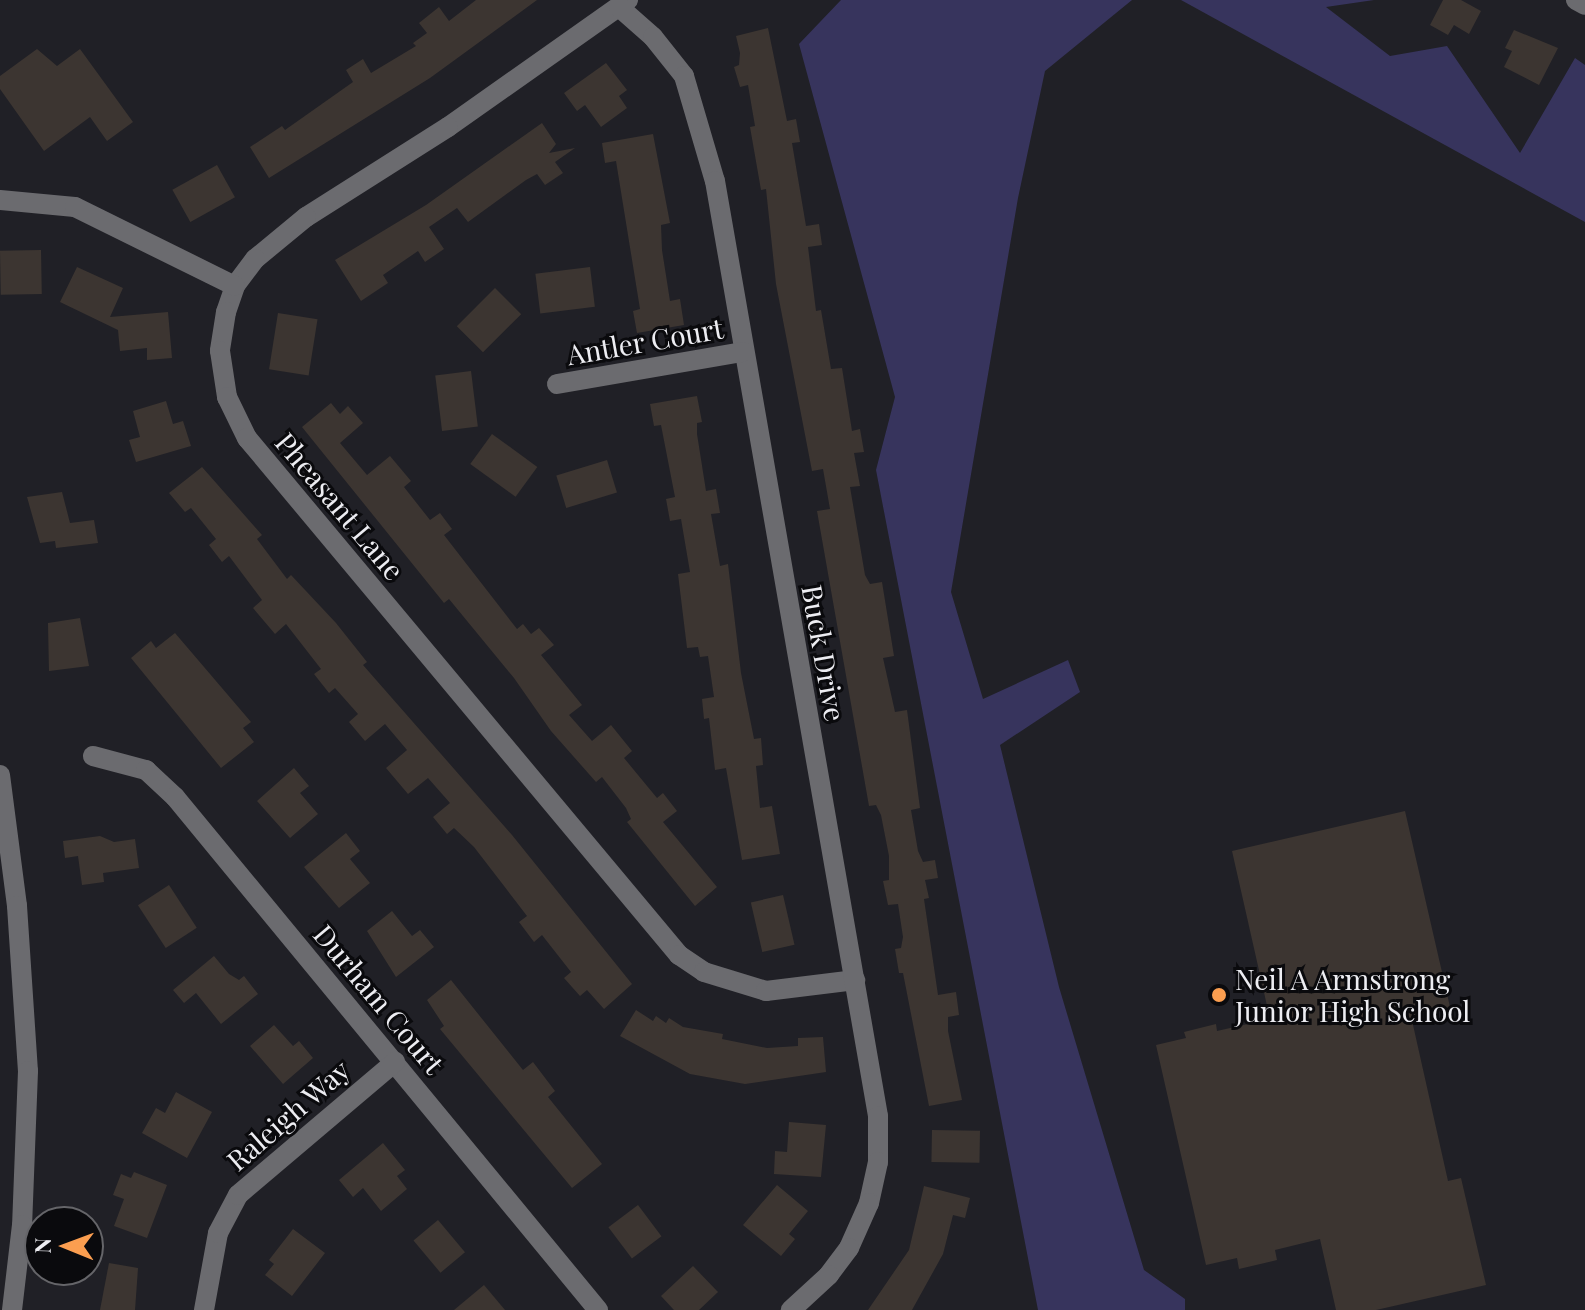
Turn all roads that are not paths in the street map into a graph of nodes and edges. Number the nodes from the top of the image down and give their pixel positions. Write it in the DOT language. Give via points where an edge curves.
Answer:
graph roads {
  1 [pos="1576,0"];
  2 [pos="624,4"];
  3 [pos="1585,5"];
  4 [pos="0,200"];
  5 [pos="235,286"];
  6 [pos="742,352"];
  7 [pos="557,384"];
  8 [pos="93,756"];
  9 [pos="0,775"];
  10 [pos="855,980"];
  11 [pos="395,1062"];
  12 [pos="12,1310"];
  13 [pos="204,1310"];
  14 [pos="598,1310"];
  15 [pos="791,1310"];
  1 -- 3 [label="street"];
  2 -- 5 [label="street, Pheasant Lane" via="279,236"];
  2 -- 6 [label="street, Buck Drive" via="672,57 698,111"];
  4 -- 5 [label="street" via="75,207"];
  5 -- 10 [label="street, Pheasant Lane" via="220,351 227,397 247,438 656,931 692,964 734,984 766,991"];
  6 -- 7 [label="street, Antler Court"];
  6 -- 10 [label="street, Buck Drive"];
  8 -- 11 [label="street, Durham Court" via="146,770 175,797"];
  9 -- 12 [label="street" via="17,906 28,1071 22,1225"];
  10 -- 15 [label="street, Buck Drive" via="878,1116 878,1162 869,1203 849,1248"];
  11 -- 13 [label="street, Raleigh Way" via="238,1195 218,1233"];
  11 -- 14 [label="street, Durham Court"];
}
